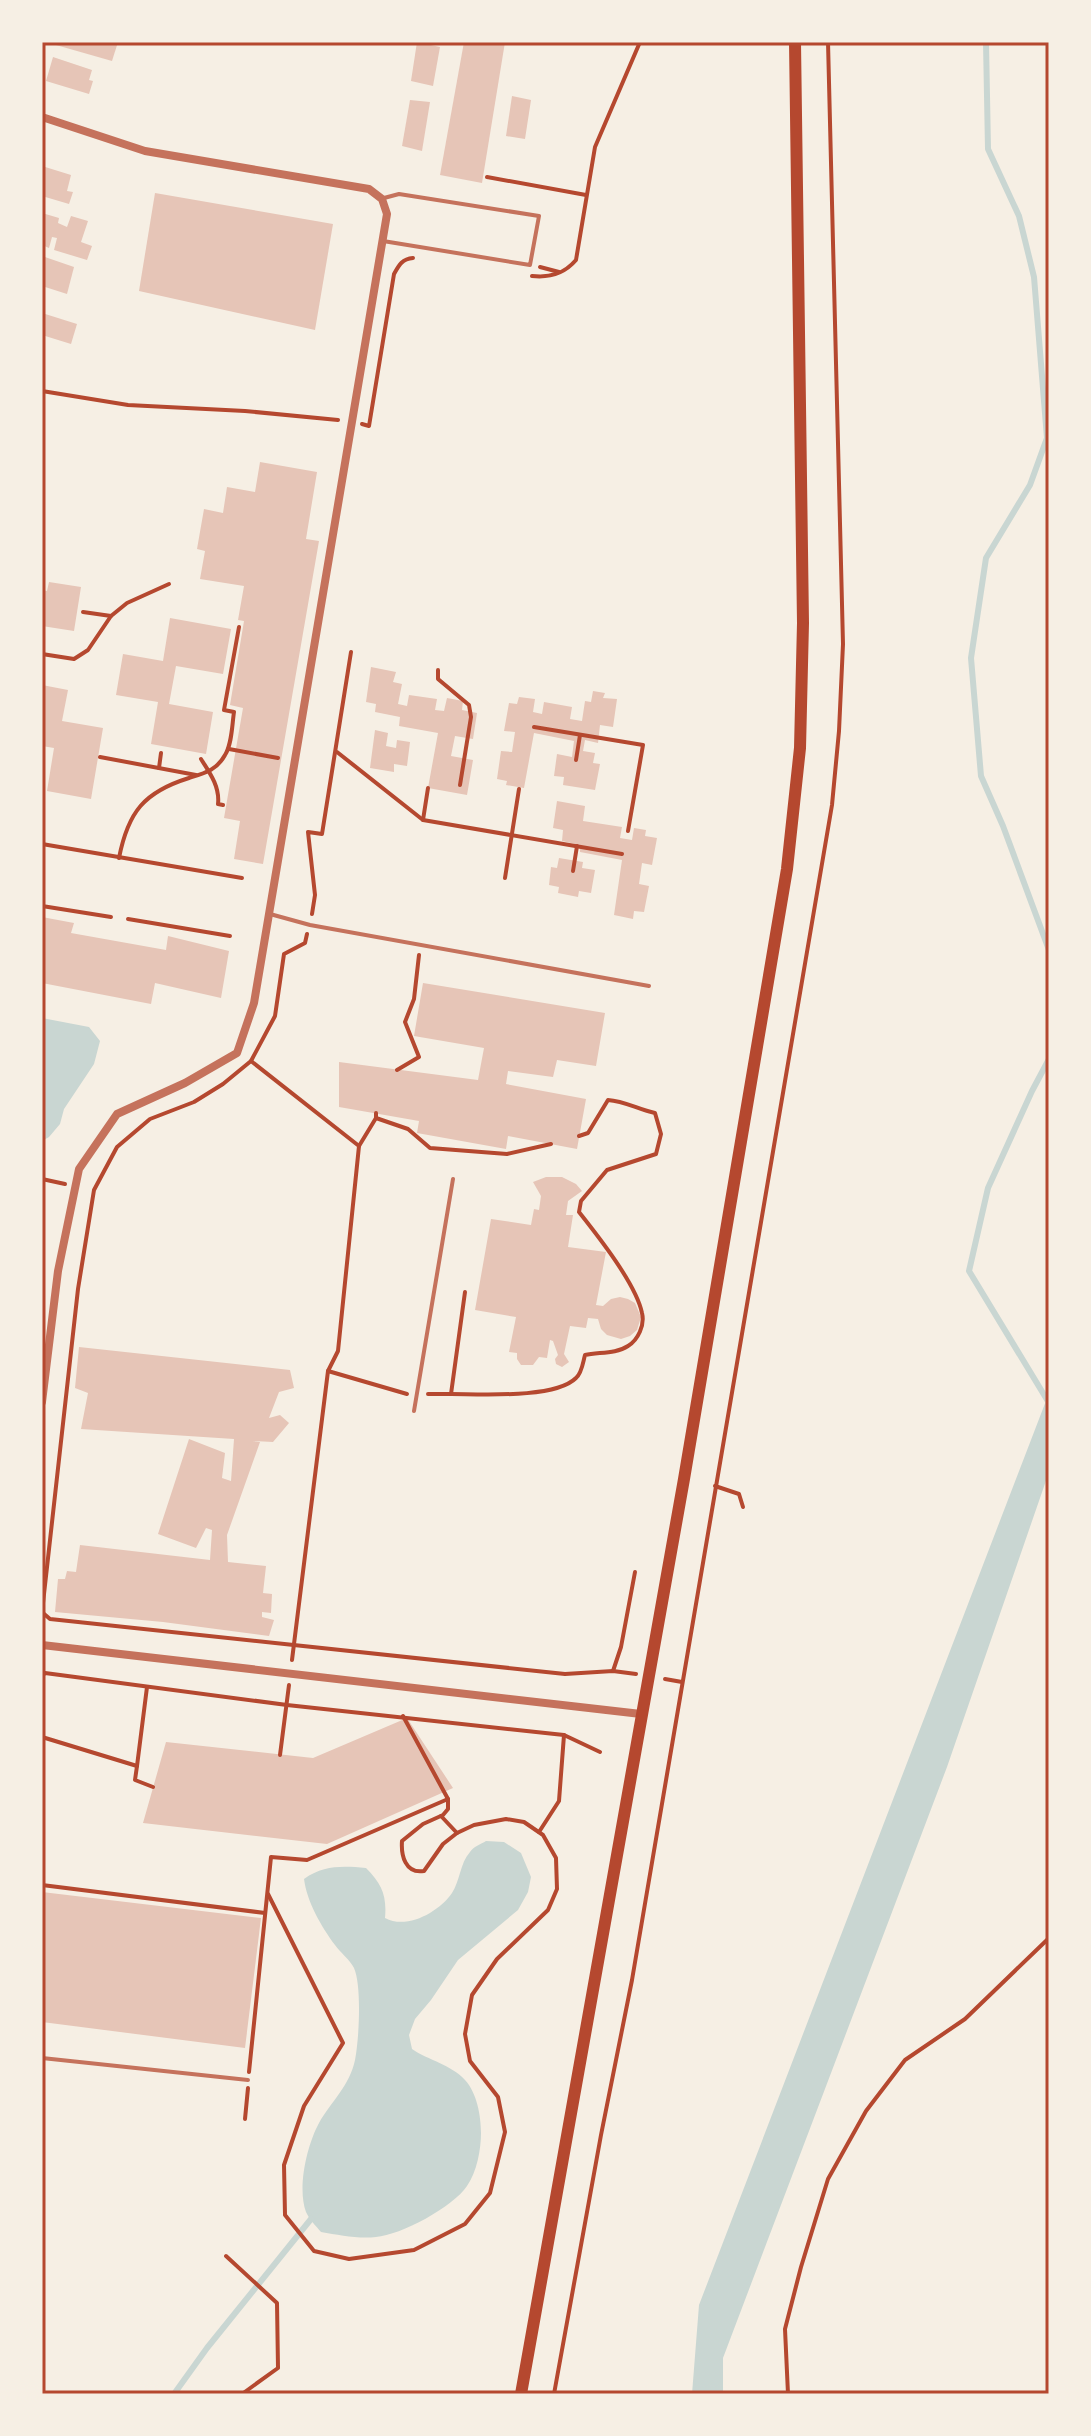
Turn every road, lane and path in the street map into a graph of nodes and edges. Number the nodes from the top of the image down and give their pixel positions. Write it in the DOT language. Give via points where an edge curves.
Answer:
graph roads {
  1 [pos="640,42"];
  2 [pos="795,42"];
  3 [pos="42,117"];
  4 [pos="487,177"];
  5 [pos="586,195"];
  6 [pos="382,199"];
  7 [pos="383,241"];
  8 [pos="422,259"];
  9 [pos="530,265"];
  10 [pos="561,272"];
  11 [pos="525,275"];
  12 [pos="42,391"];
  13 [pos="334,419"];
  14 [pos="369,426"];
  15 [pos="169,584"];
  16 [pos="83,612"];
  17 [pos="111,616"];
  18 [pos="239,627"];
  19 [pos="351,652"];
  20 [pos="42,654"];
  21 [pos="438,670"];
  22 [pos="534,727"];
  23 [pos="580,735"];
  24 [pos="228,749"];
  25 [pos="337,752"];
  26 [pos="161,753"];
  27 [pos="100,757"];
  28 [pos="278,758"];
  29 [pos="201,759"];
  30 [pos="576,760"];
  31 [pos="159,768"];
  32 [pos="209,772"];
  33 [pos="197,776"];
  34 [pos="460,785"];
  35 [pos="428,788"];
  36 [pos="519,789"];
  37 [pos="223,805"];
  38 [pos="423,820"];
  39 [pos="628,831"];
  40 [pos="512,835"];
  41 [pos="42,844"];
  42 [pos="577,846"];
  43 [pos="622,854"];
  44 [pos="119,858"];
  45 [pos="573,871"];
  46 [pos="242,878"];
  47 [pos="505,878"];
  48 [pos="42,906"];
  49 [pos="269,914"];
  50 [pos="111,917"];
  51 [pos="128,919"];
  52 [pos="310,925"];
  53 [pos="230,936"];
  54 [pos="420,945"];
  55 [pos="649,986"];
  56 [pos="251,1061"];
  57 [pos="397,1070"];
  58 [pos="579,1136"];
  59 [pos="551,1144"];
  60 [pos="359,1146"];
  61 [pos="453,1179"];
  62 [pos="451,1394"];
  63 [pos="42,1402"];
  64 [pos="414,1411"];
  65 [pos="715,1486"];
  66 [pos="743,1507"];
  67 [pos="635,1572"];
  68 [pos="42,1612"];
  69 [pos="42,1645"];
  70 [pos="294,1647"];
  71 [pos="291,1674"];
  72 [pos="42,1676"];
  73 [pos="682,1682"];
  74 [pos="147,1687"];
  75 [pos="287,1705"];
  76 [pos="641,1714"];
  77 [pos="403,1716"];
  78 [pos="564,1735"];
  79 [pos="42,1737"];
  80 [pos="600,1752"];
  81 [pos="280,1755"];
  82 [pos="137,1766"];
  83 [pos="153,1787"];
  84 [pos="448,1799"];
  85 [pos="441,1816"];
  86 [pos="539,1832"];
  87 [pos="457,1833"];
  88 [pos="42,1885"];
  89 [pos="268,1894"];
  90 [pos="265,1913"];
  91 [pos="1049,1938"];
  92 [pos="42,2058"];
  93 [pos="248,2080"];
  94 [pos="245,2119"];
  95 [pos="226,2256"];
  96 [pos="242,2394"];
  97 [pos="521,2394"];
  98 [pos="554,2394"];
  99 [pos="788,2394"];
  1 -- 5 [label="path" via="595,147"];
  2 -- 76 [label="main road" via="803,623 796,788 787,869"];
  3 -- 6 [label="street" via="145,151 347,183"];
  4 -- 5 [label="path"];
  5 -- 10 [label="path" via="576,260"];
  6 -- 7 [label="street" via="387,214"];
  6 -- 9 [label="lane" via="399,194 539,216"];
  7 -- 9 [label="lane"];
  7 -- 49 [label="street"];
  8 -- 14 [label="path" via="404,260 394,274"];
  9 -- 10 [label="path"];
  10 -- 11 [label="path"];
  12 -- 13 [label="path" via="128,405"];
  15 -- 17 [label="path"];
  16 -- 17 [label="path"];
  17 -- 20 [label="path" via="88,650 74,659"];
  18 -- 24 [label="path" via="224,710 234,712"];
  19 -- 25 [label="path"];
  21 -- 34 [label="path" via="438,679 469,705"];
  22 -- 23 [label="path"];
  23 -- 30 [label="path"];
  23 -- 39 [label="path" via="643,745"];
  24 -- 28 [label="path"];
  24 -- 32 [label="path"];
  25 -- 38 [label="path"];
  25 -- 52 [label="path" via="322,834 308,832 315,895"];
  26 -- 31 [label="path"];
  27 -- 31 [label="path"];
  29 -- 32 [label="path"];
  31 -- 33 [label="path"];
  32 -- 33 [label="path"];
  32 -- 37 [label="path" via="218,804"];
  33 -- 44 [label="path" via="149,796 131,816"];
  35 -- 38 [label="path"];
  36 -- 40 [label="path"];
  38 -- 40 [label="path"];
  40 -- 42 [label="path"];
  40 -- 47 [label="path"];
  41 -- 44 [label="path"];
  42 -- 43 [label="path"];
  42 -- 45 [label="path"];
  44 -- 46 [label="path"];
  48 -- 50 [label="path"];
  49 -- 52 [label="lane"];
  49 -- 63 [label="street" via="254,1003 237,1053 117,1114 79,1169 58,1271"];
  51 -- 53 [label="path"];
  52 -- 54 [label="lane"];
  52 -- 56 [label="path" via="305,943 284,954 275,1016"];
  54 -- 55 [label="lane"];
  54 -- 57 [label="path" via="414,999 405,1022 419,1057"];
  56 -- 60 [label="path"];
  56 -- 68 [label="path" via="194,1102 150,1119 117,1147 94,1190"];
  58 -- 62 [label="path" via="588,1133 608,1100 655,1113 661,1134 656,1154 607,1170 581,1201 579,1212 631,1288 643,1316 639,1333 617,1351 585,1355 576,1378 557,1388"];
  59 -- 60 [label="path" via="507,1154 430,1148 408,1129 376,1116"];
  60 -- 70 [label="path" via="338,1351 328,1371"];
  61 -- 64 [label="lane"];
  65 -- 66 [label="path" via="739,1494"];
  67 -- 70 [label="path" via="613,1671 565,1674"];
  68 -- 70 [label="path" via="50,1619"];
  69 -- 71 [label="street"];
  70 -- 71 [label="path"];
  71 -- 75 [label="path"];
  71 -- 76 [label="street"];
  72 -- 74 [label="path"];
  73 -- 98 [label="path"];
  74 -- 75 [label="path"];
  74 -- 82 [label="path"];
  75 -- 77 [label="path"];
  75 -- 81 [label="path"];
  76 -- 97 [label="main road"];
  77 -- 78 [label="path"];
  77 -- 84 [label="path"];
  78 -- 80 [label="path"];
  78 -- 86 [label="path" via="559,1801"];
  79 -- 82 [label="path"];
  82 -- 83 [label="path" via="135,1780"];
  84 -- 85 [label="path"];
  84 -- 89 [label="path" via="307,1860 271,1857"];
  85 -- 87 [label="path"];
  85 -- 87 [label="path" via="402,1841 401,1852 411,1870 424,1871"];
  86 -- 87 [label="path" via="506,1819"];
  86 -- 89 [label="path" via="556,1858 557,1889 548,1910 497,1959 472,1995 465,2034 470,2061 498,2097 505,2132 490,2193 465,2224 414,2250 349,2259 314,2251 285,2215 284,2165 304,2106 343,2043"];
  88 -- 90 [label="path"];
  89 -- 90 [label="path"];
  90 -- 93 [label="path"];
  91 -- 99 [label="path" via="965,2019 905,2060 866,2111 828,2179 801,2267 785,2329"];
  92 -- 93 [label="lane"];
  93 -- 94 [label="path"];
  95 -- 96 [label="path" via="277,2303 278,2368"];
}
